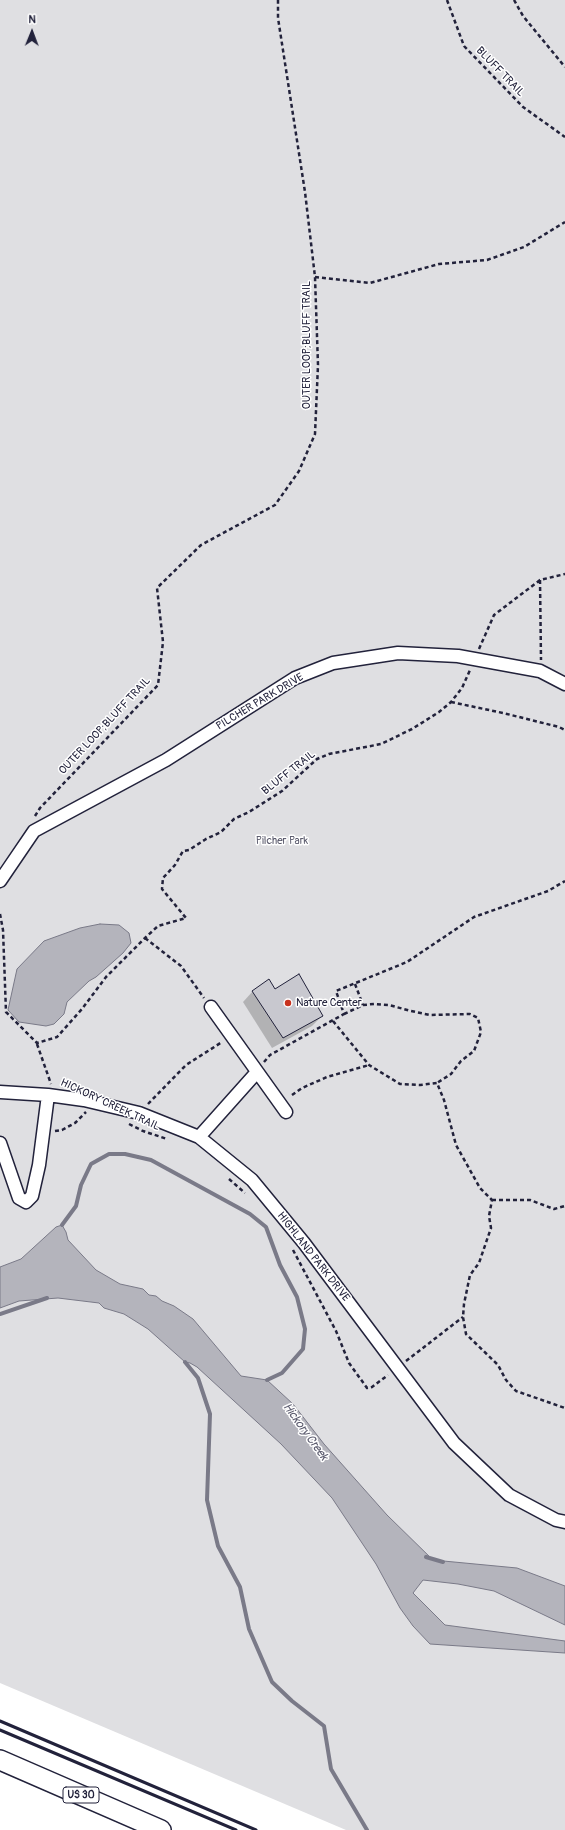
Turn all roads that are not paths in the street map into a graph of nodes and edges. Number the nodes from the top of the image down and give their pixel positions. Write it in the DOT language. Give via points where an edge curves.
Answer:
graph roads {
  1 [pos="565,684"];
  2 [pos="0,881"];
  3 [pos="211,1007"];
  4 [pos="257,1072"];
  5 [pos="50,1091"];
  6 [pos="0,1092"];
  7 [pos="286,1112"];
  8 [pos="199,1136"];
  9 [pos="0,1143"];
  10 [pos="565,1522"];
  11 [pos="0,1760"];
  12 [pos="161,1830"];
  1 -- 2 [label="street, PILCHER PARK DRIVE" via="540,670 458,656 398,653 333,663 295,678 166,760 34,831"];
  3 -- 4 [label="street"];
  4 -- 7 [label="street"];
  4 -- 8 [label="street"];
  5 -- 6 [label="street, HIGHLAND PARK DRIVE"];
  5 -- 8 [label="street, HIGHLAND PARK DRIVE" via="139,1113"];
  5 -- 9 [label="street" via="39,1165 32,1196 26,1202 19,1198"];
  8 -- 10 [label="street, HIGHLAND PARK DRIVE" via="252,1180 304,1243 454,1443 509,1495 556,1520"];
  11 -- 12 [label="main road, US 30"];
}
